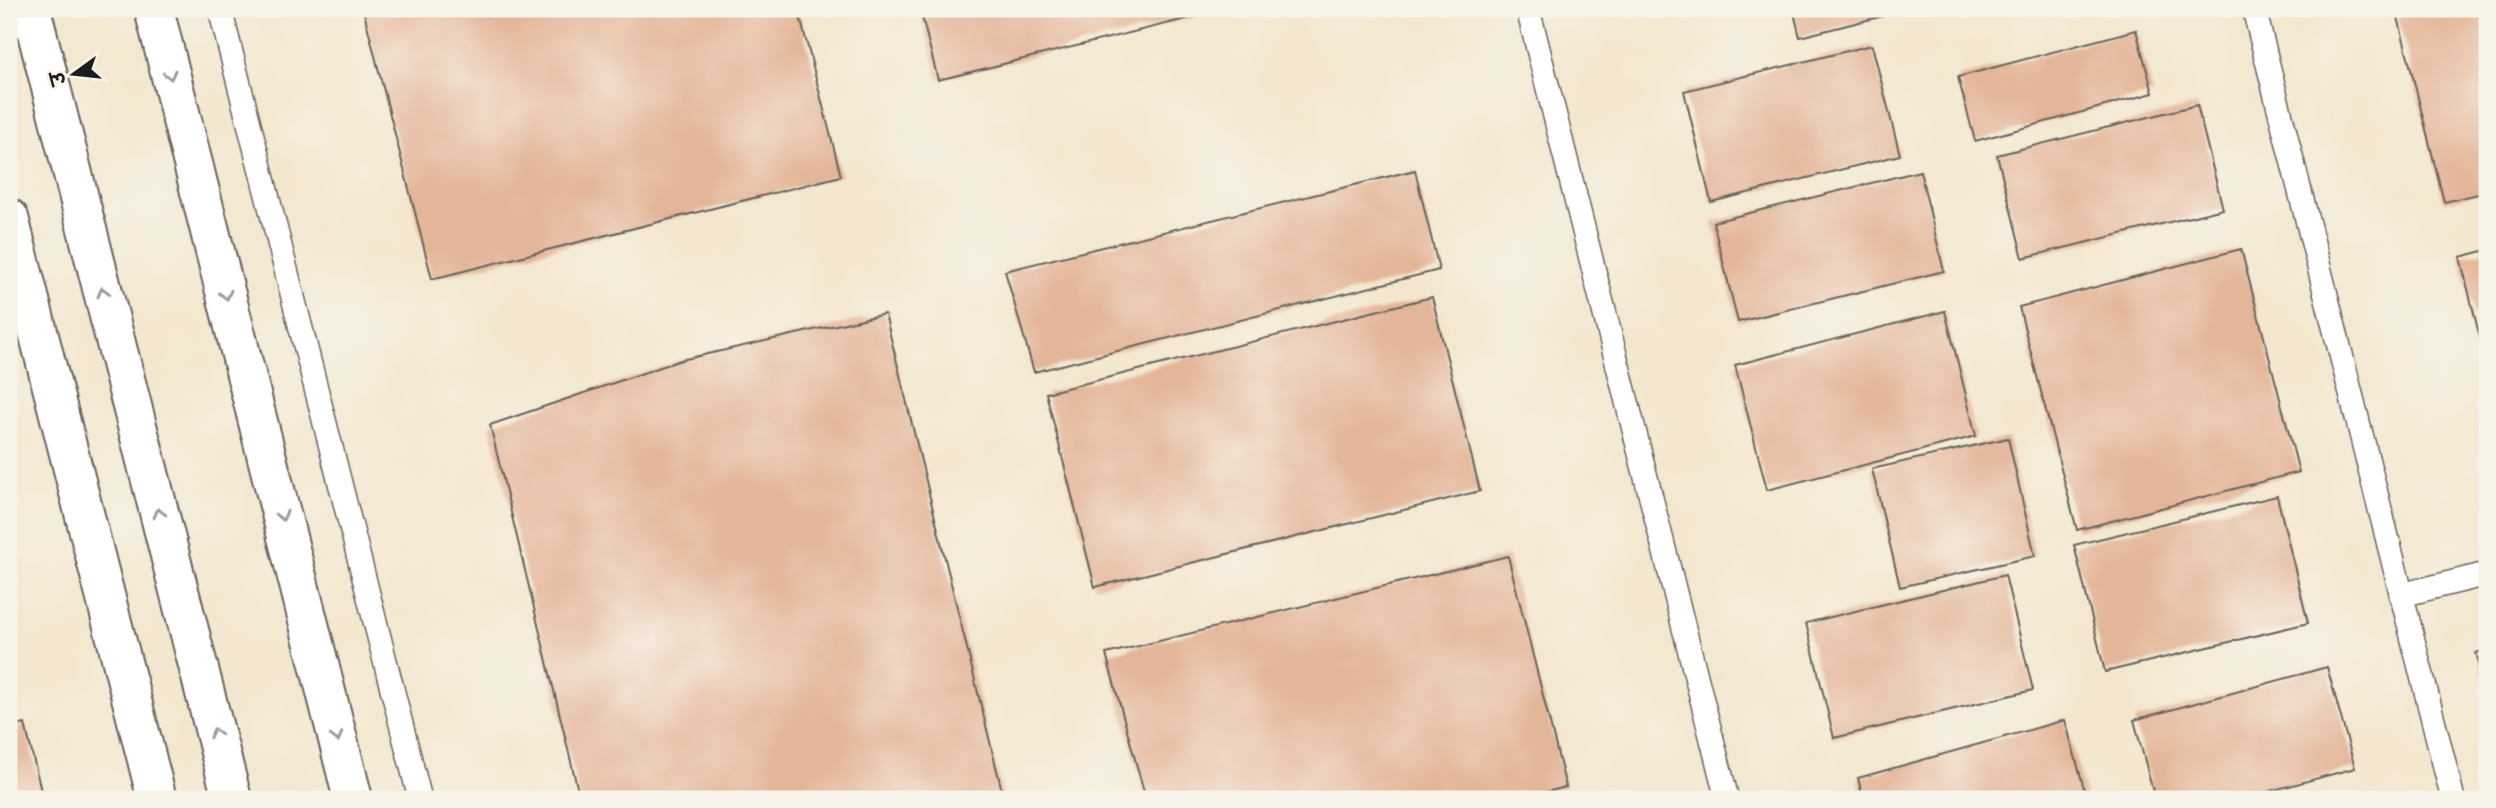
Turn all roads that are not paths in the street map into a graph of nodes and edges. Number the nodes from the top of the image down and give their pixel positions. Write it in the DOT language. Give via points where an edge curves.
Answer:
graph roads {
  1 [pos="31,9"];
  2 [pos="154,9"];
  3 [pos="220,9"];
  4 [pos="1528,9"];
  5 [pos="2254,9"];
  6 [pos="9,218"];
  7 [pos="2487,573"];
  8 [pos="2401,595"];
  9 [pos="157,799"];
  10 [pos="232,799"];
  11 [pos="353,799"];
  12 [pos="420,799"];
  13 [pos="1727,799"];
  14 [pos="2453,799"];
  10 -- 1 [label="main road, one-way"];
  2 -- 11 [label="main road, one-way"];
  3 -- 12 [label="lane"];
  4 -- 13 [label="lane"];
  5 -- 8 [label="lane"];
  6 -- 9 [label="main road"];
  7 -- 8 [label="lane"];
  8 -- 14 [label="lane"];
}
